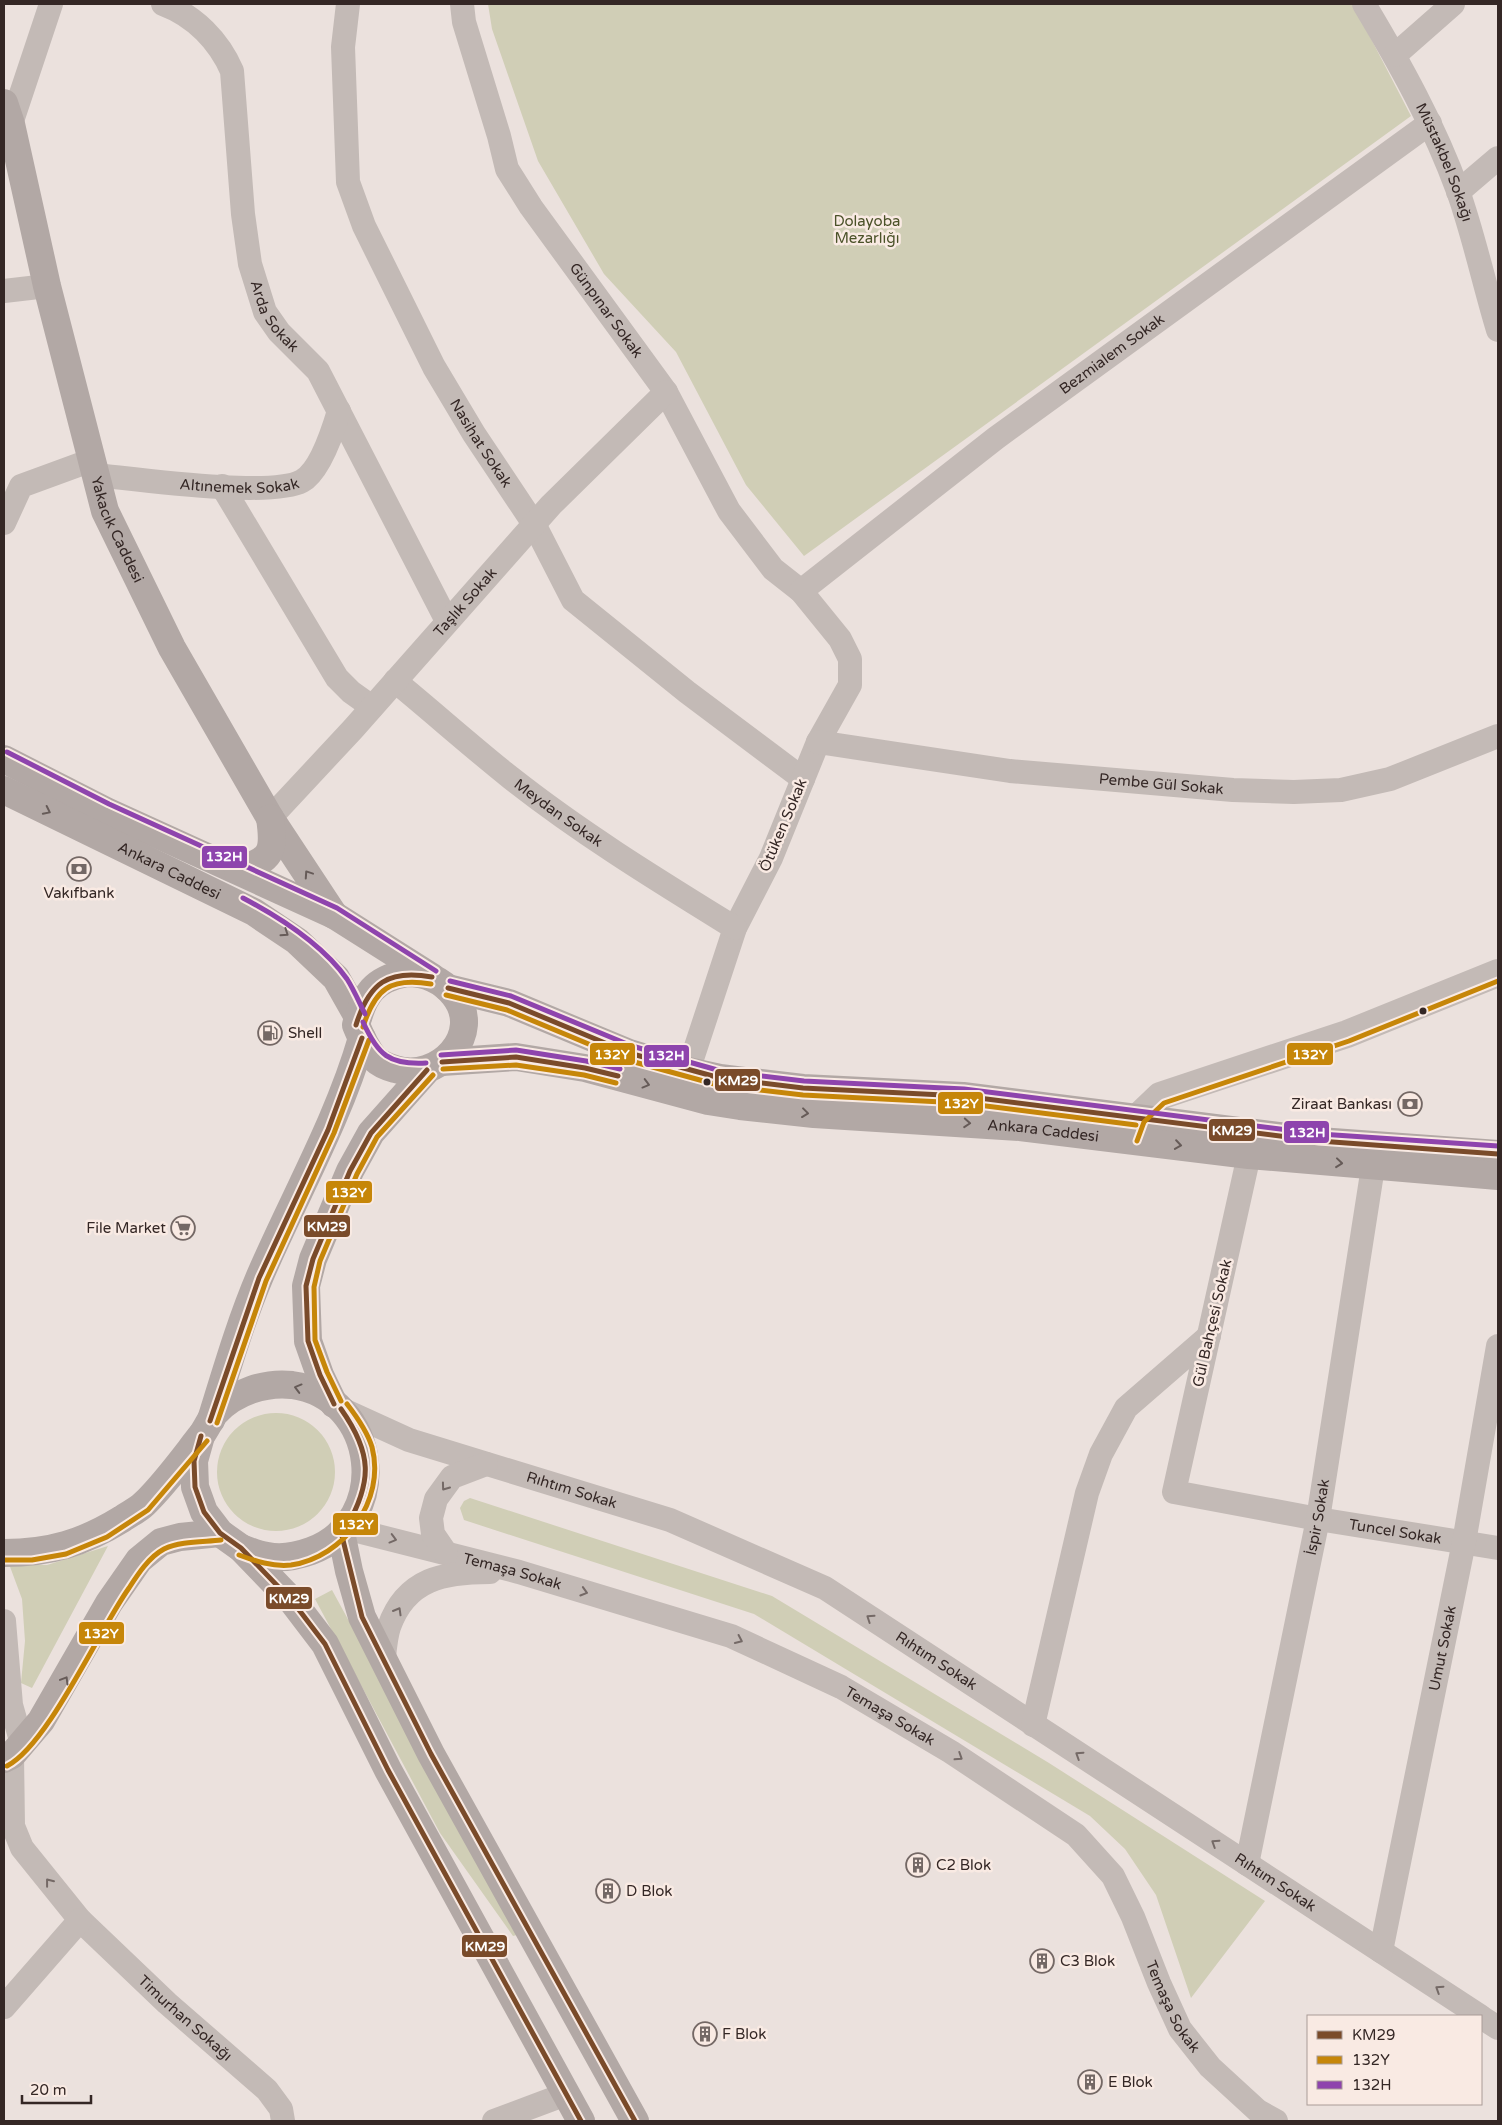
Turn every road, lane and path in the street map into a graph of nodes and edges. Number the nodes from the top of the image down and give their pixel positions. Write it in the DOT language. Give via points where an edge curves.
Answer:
graph roads {
  1 [pos="51,4"];
  2 [pos="348,4"];
  3 [pos="462,4"];
  4 [pos="1364,4"];
  5 [pos="1454,4"];
  6 [pos="180,7"];
  7 [pos="1395,55"];
  8 [pos="8,114"];
  9 [pos="1430,123"];
  10 [pos="1498,158"];
  11 [pos="1458,192"];
  12 [pos="47,286"];
  13 [pos="4,291"];
  14 [pos="1498,330"];
  15 [pos="666,392"];
  16 [pos="339,411"];
  17 [pos="94,468"];
  18 [pos="222,486"];
  19 [pos="4,523"];
  20 [pos="534,524"];
  21 [pos="801,591"];
  22 [pos="447,621"];
  23 [pos="395,681"];
  24 [pos="372,707"];
  25 [pos="1498,736"];
  26 [pos="818,742"];
  27 [pos="4,759"];
  28 [pos="803,779"];
  29 [pos="4,790"];
  30 [pos="270,818"];
  31 [pos="238,870"];
  32 [pos="334,915"];
  33 [pos="735,928"];
  34 [pos="1498,973"];
  35 [pos="440,983"];
  36 [pos="359,1027"];
  37 [pos="434,1066"];
  38 [pos="688,1071"];
  39 [pos="1133,1128"];
  40 [pos="1249,1154"];
  41 [pos="1498,1154"];
  42 [pos="1373,1167"];
  43 [pos="1498,1176"];
  44 [pos="1209,1336"];
  45 [pos="1498,1346"];
  46 [pos="1496,1370"];
  47 [pos="338,1406"];
  48 [pos="205,1429"];
  49 [pos="486,1464"];
  50 [pos="1174,1492"];
  51 [pos="1318,1519"];
  52 [pos="344,1530"];
  53 [pos="231,1541"];
  54 [pos="1464,1542"];
  55 [pos="1498,1548"];
  56 [pos="4,1553"];
  57 [pos="446,1553"];
  58 [pos="519,1572"];
  59 [pos="4,1621"];
  60 [pos="384,1657"];
  61 [pos="7,1705"];
  62 [pos="1033,1725"];
  63 [pos="12,1753"];
  64 [pos="1247,1864"];
  65 [pos="80,1920"];
  66 [pos="1381,1951"];
  67 [pos="4,2007"];
  68 [pos="1478,2015"];
  69 [pos="1482,2017"];
  70 [pos="1498,2028"];
  71 [pos="566,2094"];
  72 [pos="283,2121"];
  73 [pos="494,2121"];
  74 [pos="581,2121"];
  75 [pos="635,2121"];
  76 [pos="1276,2121"];
  1 -- 8 [label="street"];
  2 -- 20 [label="street, Nasihat Sokak" via="343,46 345,155 354,201 434,368"];
  3 -- 15 [label="street, Günpınar Sokak" via="464,22 507,169 531,207"];
  4 -- 7 [label="street, Müstakbel Sokağı"];
  5 -- 7 [label="street"];
  6 -- 16 [label="street, Arda Sokak" via="223,51 232,71 242,214 250,264 265,312 279,332 318,371"];
  7 -- 9 [label="street, Müstakbel Sokağı"];
  8 -- 12 [label="main road, Yakacık Caddesi"];
  9 -- 11 [label="street, Müstakbel Sokağı"];
  9 -- 21 [label="street, Bezmialem Sokak" via="996,438"];
  10 -- 11 [label="street"];
  11 -- 14 [label="street, Müstakbel Sokağı"];
  12 -- 13 [label="street"];
  12 -- 17 [label="main road, Yakacık Caddesi"];
  15 -- 20 [label="street, Taşlık Sokak"];
  15 -- 21 [label="street, Günpınar Sokak" via="729,511 773,568"];
  16 -- 18 [label="street, Altınemek Sokak" via="332,435 317,464 302,481 262,488"];
  16 -- 22 [label="street, Arda Sokak"];
  17 -- 18 [label="street, Altınemek Sokak"];
  17 -- 19 [label="street" via="21,486"];
  17 -- 30 [label="main road, Yakacık Caddesi" via="105,511 172,648"];
  18 -- 24 [label="street" via="337,678"];
  20 -- 22 [label="street, Taşlık Sokak"];
  20 -- 28 [label="street, Nasihat Sokak" via="573,600"];
  21 -- 26 [label="street, Ötüken Sokak" via="840,639 850,659 850,685"];
  22 -- 23 [label="street, Taşlık Sokak"];
  23 -- 24 [label="street, Taşlık Sokak"];
  23 -- 33 [label="street, Meydan Sokak" via="511,778 571,822"];
  24 -- 30 [label="street, Taşlık Sokak"];
  25 -- 26 [label="street, Pembe Gül Sokak" via="1390,779 1341,790 1294,792 1010,772"];
  26 -- 28 [label="street, Ötüken Sokak"];
  27 -- 31 [label="main road, Ankara Caddesi" via="106,812"];
  28 -- 33 [label="street, Ötüken Sokak" via="771,858"];
  29 -- 36 [label="main road, Ankara Caddesi, one-way" via="254,912 297,941 336,978"];
  30 -- 31 [label="main road" via="273,840 268,856 255,865"];
  32 -- 30 [label="main road, Yakacık Caddesi, one-way"];
  31 -- 32 [label="main road, Ankara Caddesi"];
  32 -- 35 [label="main road, Ankara Caddesi"];
  33 -- 38 [label="street, Ötüken Sokak"];
  34 -- 39 [label="street" via="1347,1034 1160,1096"];
  35 -- 36 [label="main road" via="407,973 384,979 361,1005"];
  35 -- 37 [label="main road" via="462,1008 463,1026 459,1043"];
  35 -- 38 [label="main road, Ankara Caddesi" via="509,1003 629,1052"];
  36 -- 37 [label="main road, Ankara Caddesi" via="375,1060 385,1066 406,1071"];
  36 -- 48 [label="main road" via="350,1078 259,1278"];
  37 -- 39 [label="main road, Ankara Caddesi, one-way" via="516,1058 585,1068 708,1101 740,1106 1020,1127"];
  37 -- 47 [label="main road" via="371,1133 350,1171 313,1259 306,1286 308,1341 320,1375"];
  38 -- 39 [label="main road, Ankara Caddesi" via="803,1088 963,1096"];
  39 -- 40 [label="main road, Ankara Caddesi, one-way"];
  39 -- 41 [label="main road, Ankara Caddesi"];
  40 -- 42 [label="main road, Ankara Caddesi, one-way"];
  40 -- 44 [label="street, Gül Bahçesi Sokak"];
  42 -- 43 [label="main road, Ankara Caddesi"];
  42 -- 51 [label="street, İspir Sokak"];
  44 -- 50 [label="street, Gül Bahçesi Sokak"];
  44 -- 62 [label="street" via="1126,1408 1101,1454 1087,1493"];
  45 -- 46 [label="street, Umut Sokak"];
  46 -- 54 [label="street, Umut Sokak"];
  47 -- 48 [label="main road, one-way" via="321,1394 293,1385 264,1386 238,1395 216,1412"];
  47 -- 49 [label="street, Rıhtım Sokak" via="409,1440"];
  47 -- 52 [label="main road" via="357,1430 366,1455 366,1481 359,1507"];
  48 -- 53 [label="main road" via="194,1461 195,1487 204,1512"];
  48 -- 56 [label="main road" via="143,1505 103,1531 65,1547 31,1553"];
  49 -- 57 [label="street, one-way" via="452,1477 436,1499 431,1518 433,1534"];
  62 -- 49 [label="street, Rıhtım Sokak, one-way" via="825,1588 670,1520"];
  50 -- 51 [label="street, Tuncel Sokak"];
  51 -- 54 [label="street, Tuncel Sokak"];
  51 -- 64 [label="street, İspir Sokak"];
  52 -- 53 [label="main road" via="322,1547 296,1556 268,1557"];
  52 -- 57 [label="street, Temaşa Sokak, one-way"];
  52 -- 60 [label="main road" via="349,1571 362,1617"];
  63 -- 53 [label="main road, one-way" via="41,1721 109,1604 139,1560 161,1542 180,1537"];
  53 -- 71 [label="main road" via="293,1602 325,1644 388,1770"];
  54 -- 55 [label="street, Tuncel Sokak"];
  54 -- 66 [label="street, Umut Sokak"];
  57 -- 58 [label="street, Temaşa Sokak"];
  60 -- 58 [label="street, one-way" via="389,1626 405,1598 423,1583 443,1574"];
  58 -- 76 [label="street, Temaşa Sokak, one-way" via="731,1636 841,1687 951,1752 1076,1835 1113,1876 1180,2029 1210,2067 1258,2112"];
  59 -- 61 [label="street, Timurhan Sokağı"];
  60 -- 75 [label="main road" via="431,1754"];
  61 -- 63 [label="street, Timurhan Sokağı"];
  64 -- 62 [label="street, Rıhtım Sokak, one-way"];
  65 -- 63 [label="street, Timurhan Sokağı, one-way" via="22,1848 13,1826"];
  64 -- 66 [label="street, Rıhtım Sokak"];
  65 -- 67 [label="street"];
  65 -- 72 [label="street, Timurhan Sokağı" via="267,2090 281,2109"];
  68 -- 66 [label="street, Rıhtım Sokak, one-way"];
  69 -- 70 [label="street, Rıhtım Sokak"];
  71 -- 73 [label="street"];
  71 -- 74 [label="main road"];
}
